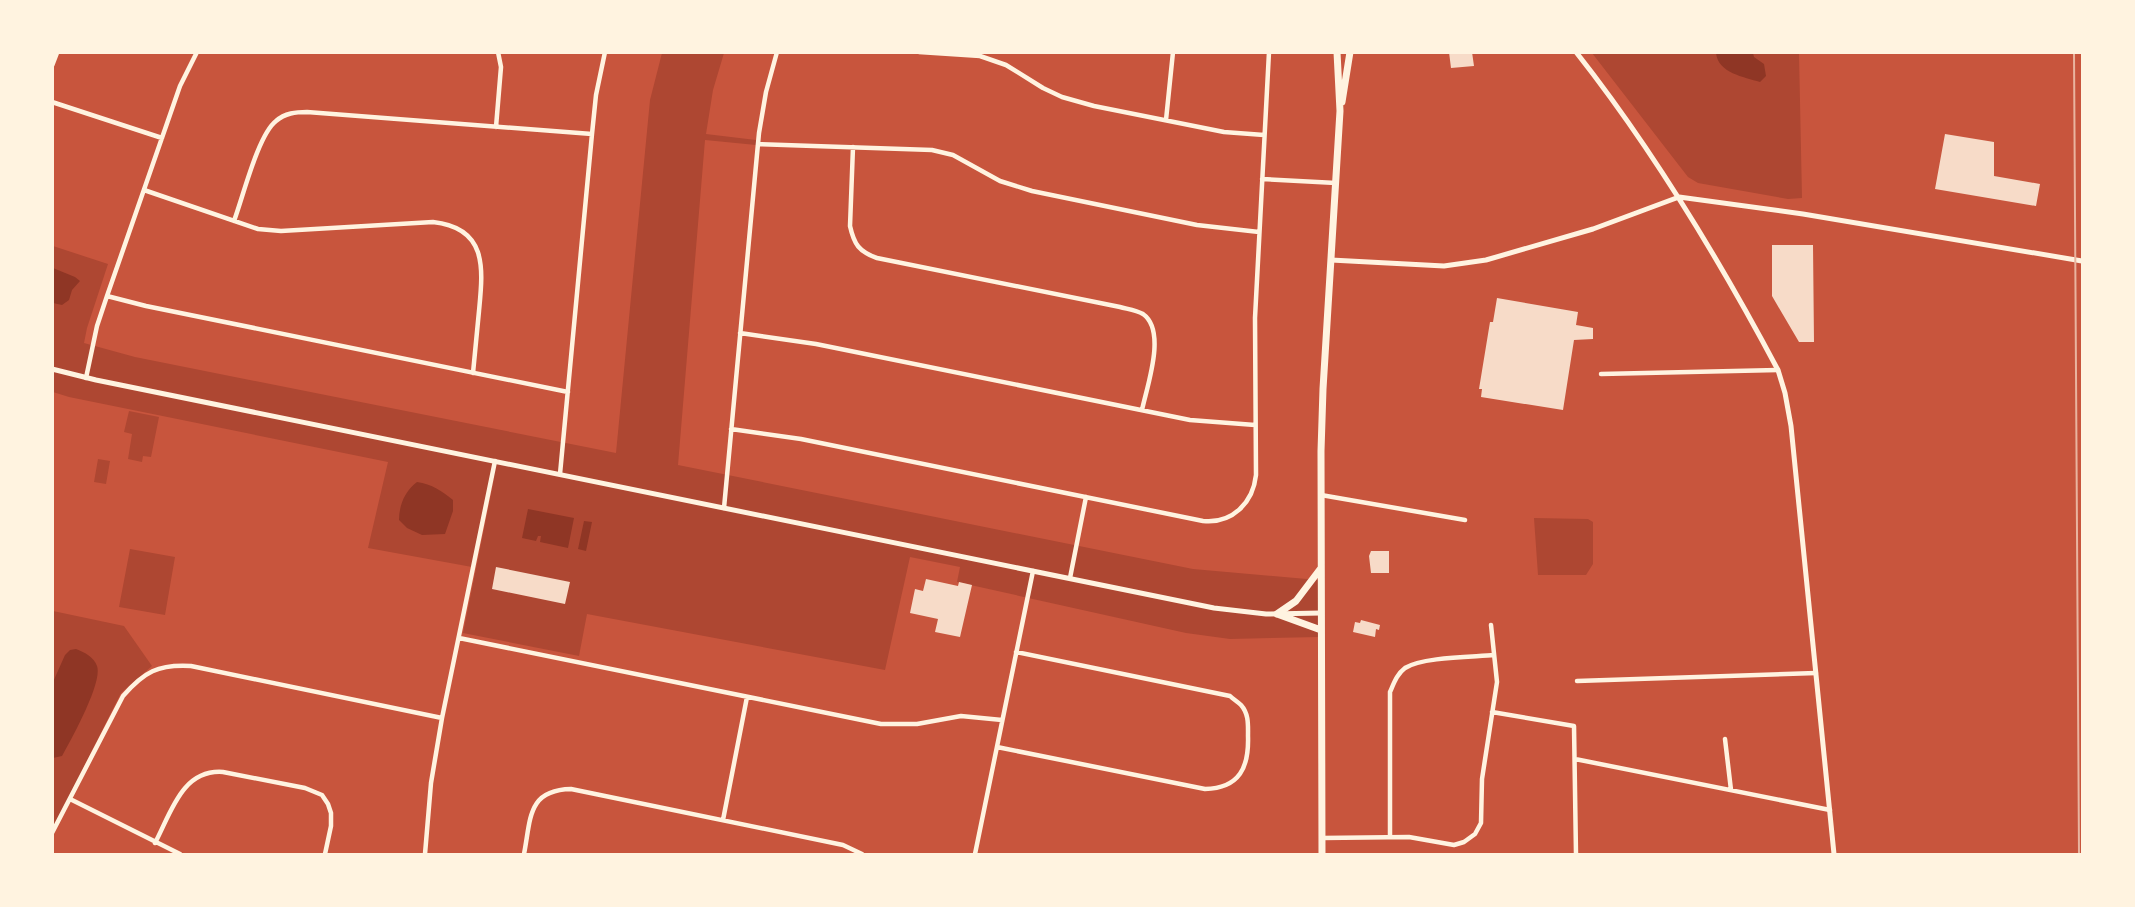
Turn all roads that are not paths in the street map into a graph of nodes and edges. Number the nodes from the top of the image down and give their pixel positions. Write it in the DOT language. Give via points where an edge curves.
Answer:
graph roads {
  1 [pos="57,52"];
  2 [pos="198,52"];
  3 [pos="498,52"];
  4 [pos="605,52"];
  5 [pos="777,52"];
  6 [pos="919,52"];
  7 [pos="1173,52"];
  8 [pos="1269,52"];
  9 [pos="1337,52"];
  10 [pos="1350,52"];
  11 [pos="1576,52"];
  12 [pos="52,65"];
  13 [pos="52,102"];
  14 [pos="1340,111"];
  15 [pos="1166,120"];
  16 [pos="496,127"];
  17 [pos="592,134"];
  18 [pos="1264,135"];
  19 [pos="162,138"];
  20 [pos="758,144"];
  21 [pos="853,147"];
  22 [pos="1262,179"];
  23 [pos="1336,183"];
  24 [pos="144,190"];
  25 [pos="1679,197"];
  26 [pos="234,221"];
  27 [pos="1259,232"];
  28 [pos="1331,260"];
  29 [pos="2082,261"];
  30 [pos="107,296"];
  31 [pos="740,333"];
  32 [pos="52,369"];
  33 [pos="1778,370"];
  34 [pos="473,373"];
  35 [pos="1601,374"];
  36 [pos="86,378"];
  37 [pos="568,392"];
  38 [pos="1142,410"];
  39 [pos="1255,425"];
  40 [pos="731,429"];
  41 [pos="495,461"];
  42 [pos="560,474"];
  43 [pos="1322,495"];
  44 [pos="1086,497"];
  45 [pos="724,508"];
  46 [pos="1465,520"];
  47 [pos="1321,568"];
  48 [pos="1033,571"];
  49 [pos="1070,578"];
  50 [pos="1321,613"];
  51 [pos="1277,614"];
  52 [pos="1491,625"];
  53 [pos="1321,630"];
  54 [pos="459,638"];
  55 [pos="1016,652"];
  56 [pos="1494,655"];
  57 [pos="1816,673"];
  58 [pos="1576,681"];
  59 [pos="747,697"];
  60 [pos="1492,712"];
  61 [pos="442,718"];
  62 [pos="1002,720"];
  63 [pos="1725,739"];
  64 [pos="997,747"];
  65 [pos="1575,759"];
  66 [pos="1731,790"];
  67 [pos="70,798"];
  68 [pos="1830,810"];
  69 [pos="723,820"];
  70 [pos="52,833"];
  71 [pos="1390,836"];
  72 [pos="1322,838"];
  73 [pos="155,843"];
  74 [pos="180,855"];
  75 [pos="325,855"];
  76 [pos="424,855"];
  77 [pos="524,855"];
  78 [pos="862,855"];
  79 [pos="975,855"];
  80 [pos="1322,855"];
  81 [pos="1576,855"];
  82 [pos="1834,855"];
  1 -- 12 [label="street"];
  2 -- 19 [label="street" via="183,78"];
  3 -- 16 [label="street" via="501,67"];
  4 -- 17 [label="street"];
  5 -- 20 [label="street"];
  6 -- 15 [label="street" via="997,60 1062,97"];
  7 -- 15 [label="street"];
  8 -- 18 [label="street"];
  9 -- 14 [label="main road"];
  10 -- 14 [label="main road"];
  11 -- 25 [label="street"];
  13 -- 19 [label="street"];
  14 -- 23 [label="main road"];
  15 -- 18 [label="street" via="1224,132"];
  16 -- 17 [label="street"];
  16 -- 26 [label="street" via="307,112 288,114 274,122 264,136"];
  17 -- 37 [label="street"];
  18 -- 22 [label="street"];
  19 -- 24 [label="street"];
  20 -- 21 [label="street"];
  20 -- 31 [label="street"];
  21 -- 27 [label="street" via="944,152 1000,181 1032,191 1197,225"];
  21 -- 38 [label="street" via="850,226 859,250 877,258 1143,314 1152,324 1155,345"];
  22 -- 23 [label="street"];
  22 -- 27 [label="street"];
  23 -- 28 [label="main road"];
  24 -- 26 [label="street"];
  24 -- 30 [label="street"];
  25 -- 28 [label="street" via="1593,229 1486,260 1444,266"];
  25 -- 29 [label="street" via="1793,212"];
  25 -- 33 [label="street"];
  26 -- 34 [label="street" via="281,231 433,222 453,225 475,245 480,257 482,274"];
  27 -- 39 [label="street"];
  28 -- 43 [label="main road"];
  30 -- 34 [label="street"];
  30 -- 36 [label="street"];
  31 -- 38 [label="street" via="816,344"];
  31 -- 40 [label="street"];
  32 -- 36 [label="street"];
  33 -- 35 [label="street"];
  33 -- 57 [label="street" via="1791,423"];
  34 -- 37 [label="street"];
  36 -- 41 [label="street"];
  37 -- 42 [label="street"];
  38 -- 39 [label="street" via="1190,420"];
  39 -- 44 [label="street" via="1255,484 1246,503 1227,518 1203,521"];
  40 -- 44 [label="street" via="801,439"];
  40 -- 45 [label="street"];
  41 -- 42 [label="street"];
  41 -- 54 [label="street"];
  42 -- 45 [label="street"];
  43 -- 46 [label="street"];
  43 -- 47 [label="main road"];
  44 -- 49 [label="street"];
  45 -- 48 [label="street"];
  47 -- 50 [label="main road"];
  47 -- 51 [label="main road" via="1296,601"];
  48 -- 49 [label="street"];
  48 -- 55 [label="street"];
  49 -- 51 [label="street" via="1214,608"];
  50 -- 51 [label="street"];
  50 -- 53 [label="main road"];
  51 -- 53 [label="main road"];
  52 -- 56 [label="street"];
  53 -- 72 [label="main road"];
  54 -- 59 [label="street"];
  54 -- 61 [label="street"];
  55 -- 62 [label="street"];
  55 -- 64 [label="street" via="1230,696 1246,714 1247,761 1228,784 1205,789"];
  56 -- 60 [label="street" via="1497,682"];
  56 -- 71 [label="street" via="1416,663 1396,678 1390,692"];
  57 -- 58 [label="street"];
  57 -- 68 [label="street"];
  59 -- 62 [label="street" via="881,724 918,724 961,716"];
  59 -- 69 [label="street"];
  60 -- 65 [label="street" via="1574,726"];
  60 -- 71 [label="street" via="1482,779 1481,823 1475,834 1455,845"];
  61 -- 67 [label="street" via="191,666 164,666 138,680 123,696"];
  61 -- 76 [label="street"];
  62 -- 64 [label="street"];
  63 -- 66 [label="street"];
  64 -- 79 [label="street"];
  65 -- 66 [label="street"];
  65 -- 81 [label="street"];
  66 -- 68 [label="street"];
  67 -- 70 [label="street"];
  67 -- 73 [label="street"];
  68 -- 82 [label="street"];
  69 -- 77 [label="street" via="555,789 543,795 535,806"];
  69 -- 78 [label="street" via="843,845"];
  71 -- 72 [label="street"];
  72 -- 80 [label="main road"];
  73 -- 74 [label="street"];
  73 -- 75 [label="street" via="183,789 191,780 214,771 305,788 322,795 328,804 331,826"];
}
